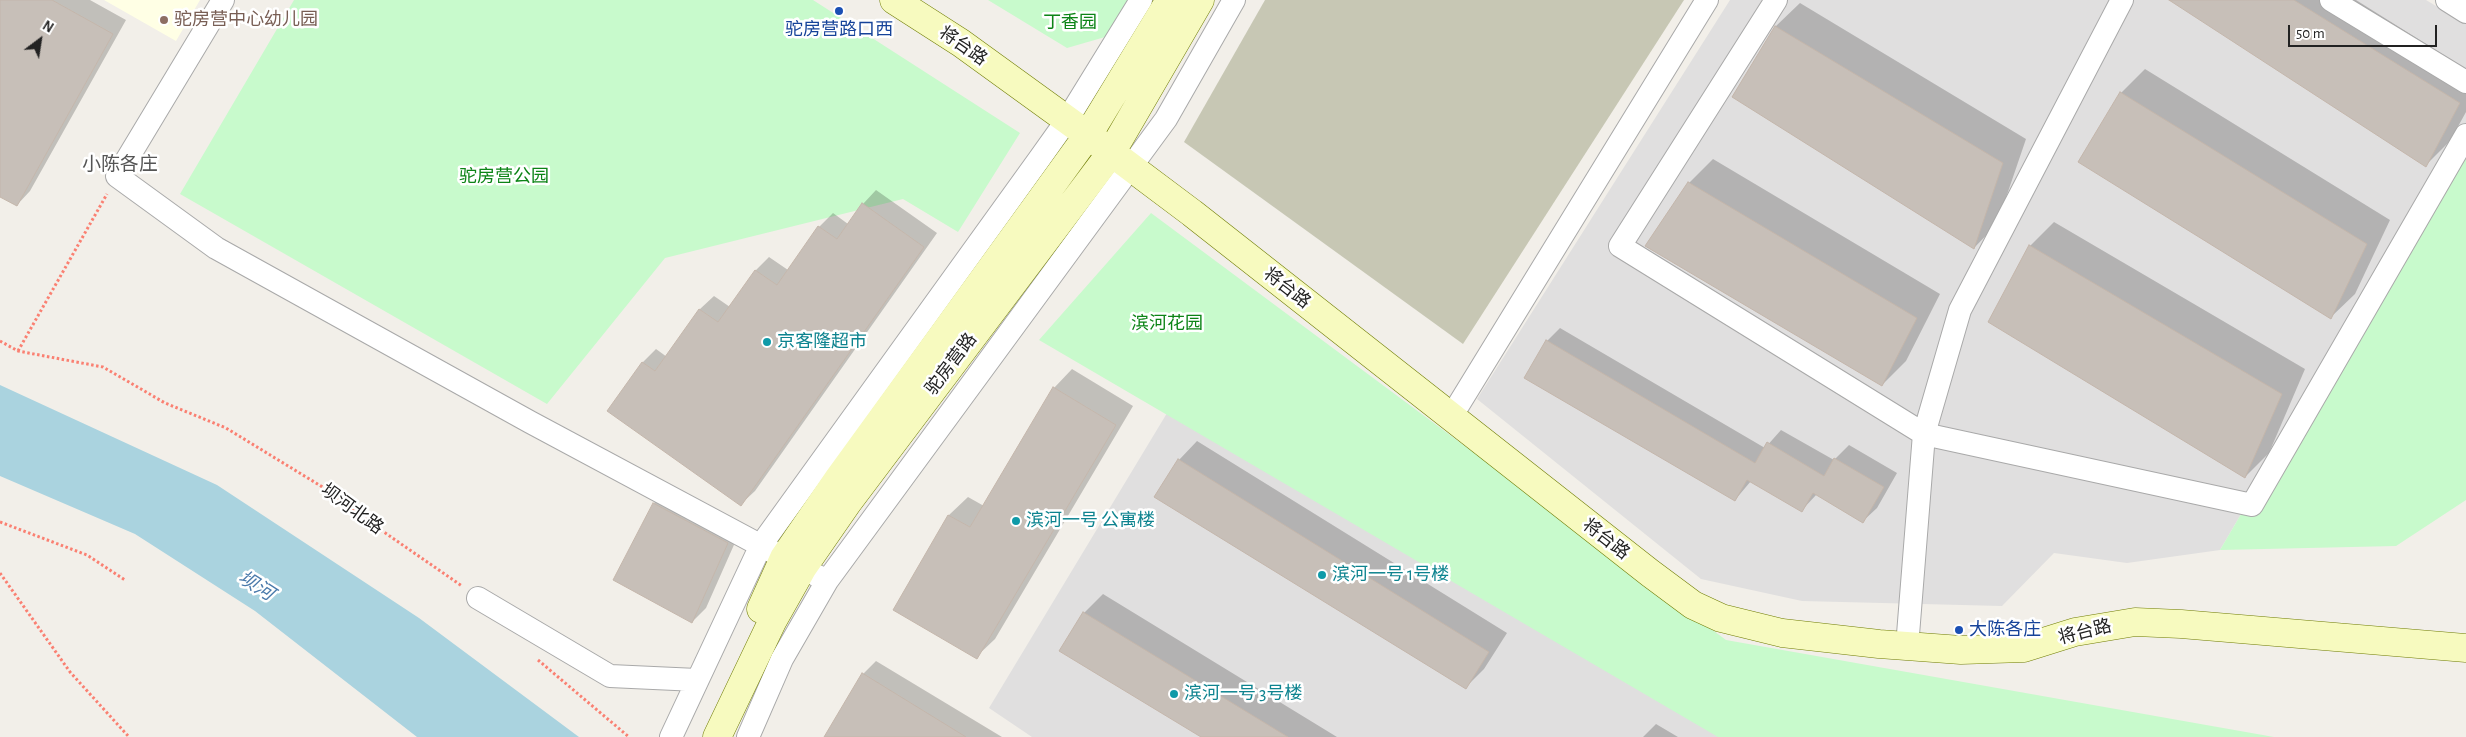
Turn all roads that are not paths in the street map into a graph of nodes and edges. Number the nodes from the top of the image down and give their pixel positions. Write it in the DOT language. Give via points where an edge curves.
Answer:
graph roads {
  1 [pos="223,0"];
  2 [pos="894,0"];
  3 [pos="1141,0"];
  4 [pos="1170,0"];
  5 [pos="1200,0"];
  6 [pos="1234,0"];
  7 [pos="1707,0"];
  8 [pos="1776,0"];
  9 [pos="2122,0"];
  10 [pos="2331,0"];
  11 [pos="2446,0"];
  12 [pos="2466,12"];
  13 [pos="2466,82"];
  14 [pos="1077,128"];
  15 [pos="2466,135"];
  16 [pos="1121,161"];
  17 [pos="1451,417"];
  18 [pos="1924,434"];
  19 [pos="761,545"];
  20 [pos="794,563"];
  21 [pos="827,581"];
  22 [pos="478,598"];
  23 [pos="1907,647"];
  24 [pos="2466,648"];
  25 [pos="697,680"];
  26 [pos="671,737"];
  27 [pos="701,737"];
  28 [pos="717,737"];
  29 [pos="748,737"];
  1 -- 19 [label="street" via="117,176 216,248 530,422"];
  2 -- 14 [label="street, 将台路" via="961,43"];
  3 -- 14 [label="street"];
  4 -- 14 [label="street, 驼房营路"];
  5 -- 16 [label="street, 驼房营路"];
  6 -- 16 [label="street" via="1166,120"];
  7 -- 17 [label="street"];
  8 -- 18 [label="street" via="1620,246"];
  9 -- 18 [label="street" via="1960,310"];
  10 -- 13 [label="street"];
  11 -- 12 [label="street"];
  14 -- 16 [label="street, 将台路"];
  14 -- 19 [label="street"];
  14 -- 20 [label="street, 驼房营路" via="839,478"];
  15 -- 18 [label="street" via="2252,505"];
  16 -- 17 [label="street, 将台路"];
  16 -- 20 [label="street, 驼房营路" via="848,502"];
  16 -- 21 [label="street"];
  17 -- 23 [label="street, 将台路" via="1693,605 1721,618 1782,633"];
  18 -- 23 [label="street"];
  19 -- 20 [label="street"];
  19 -- 25 [label="street"];
  20 -- 21 [label="street"];
  20 -- 27 [label="street, 驼房营路"];
  20 -- 28 [label="street, 驼房营路" via="772,622"];
  21 -- 29 [label="street" via="782,660"];
  22 -- 25 [label="street" via="610,676"];
  23 -- 24 [label="street, 将台路" via="2024,648 2075,632 2135,622"];
  25 -- 26 [label="street"];
}
